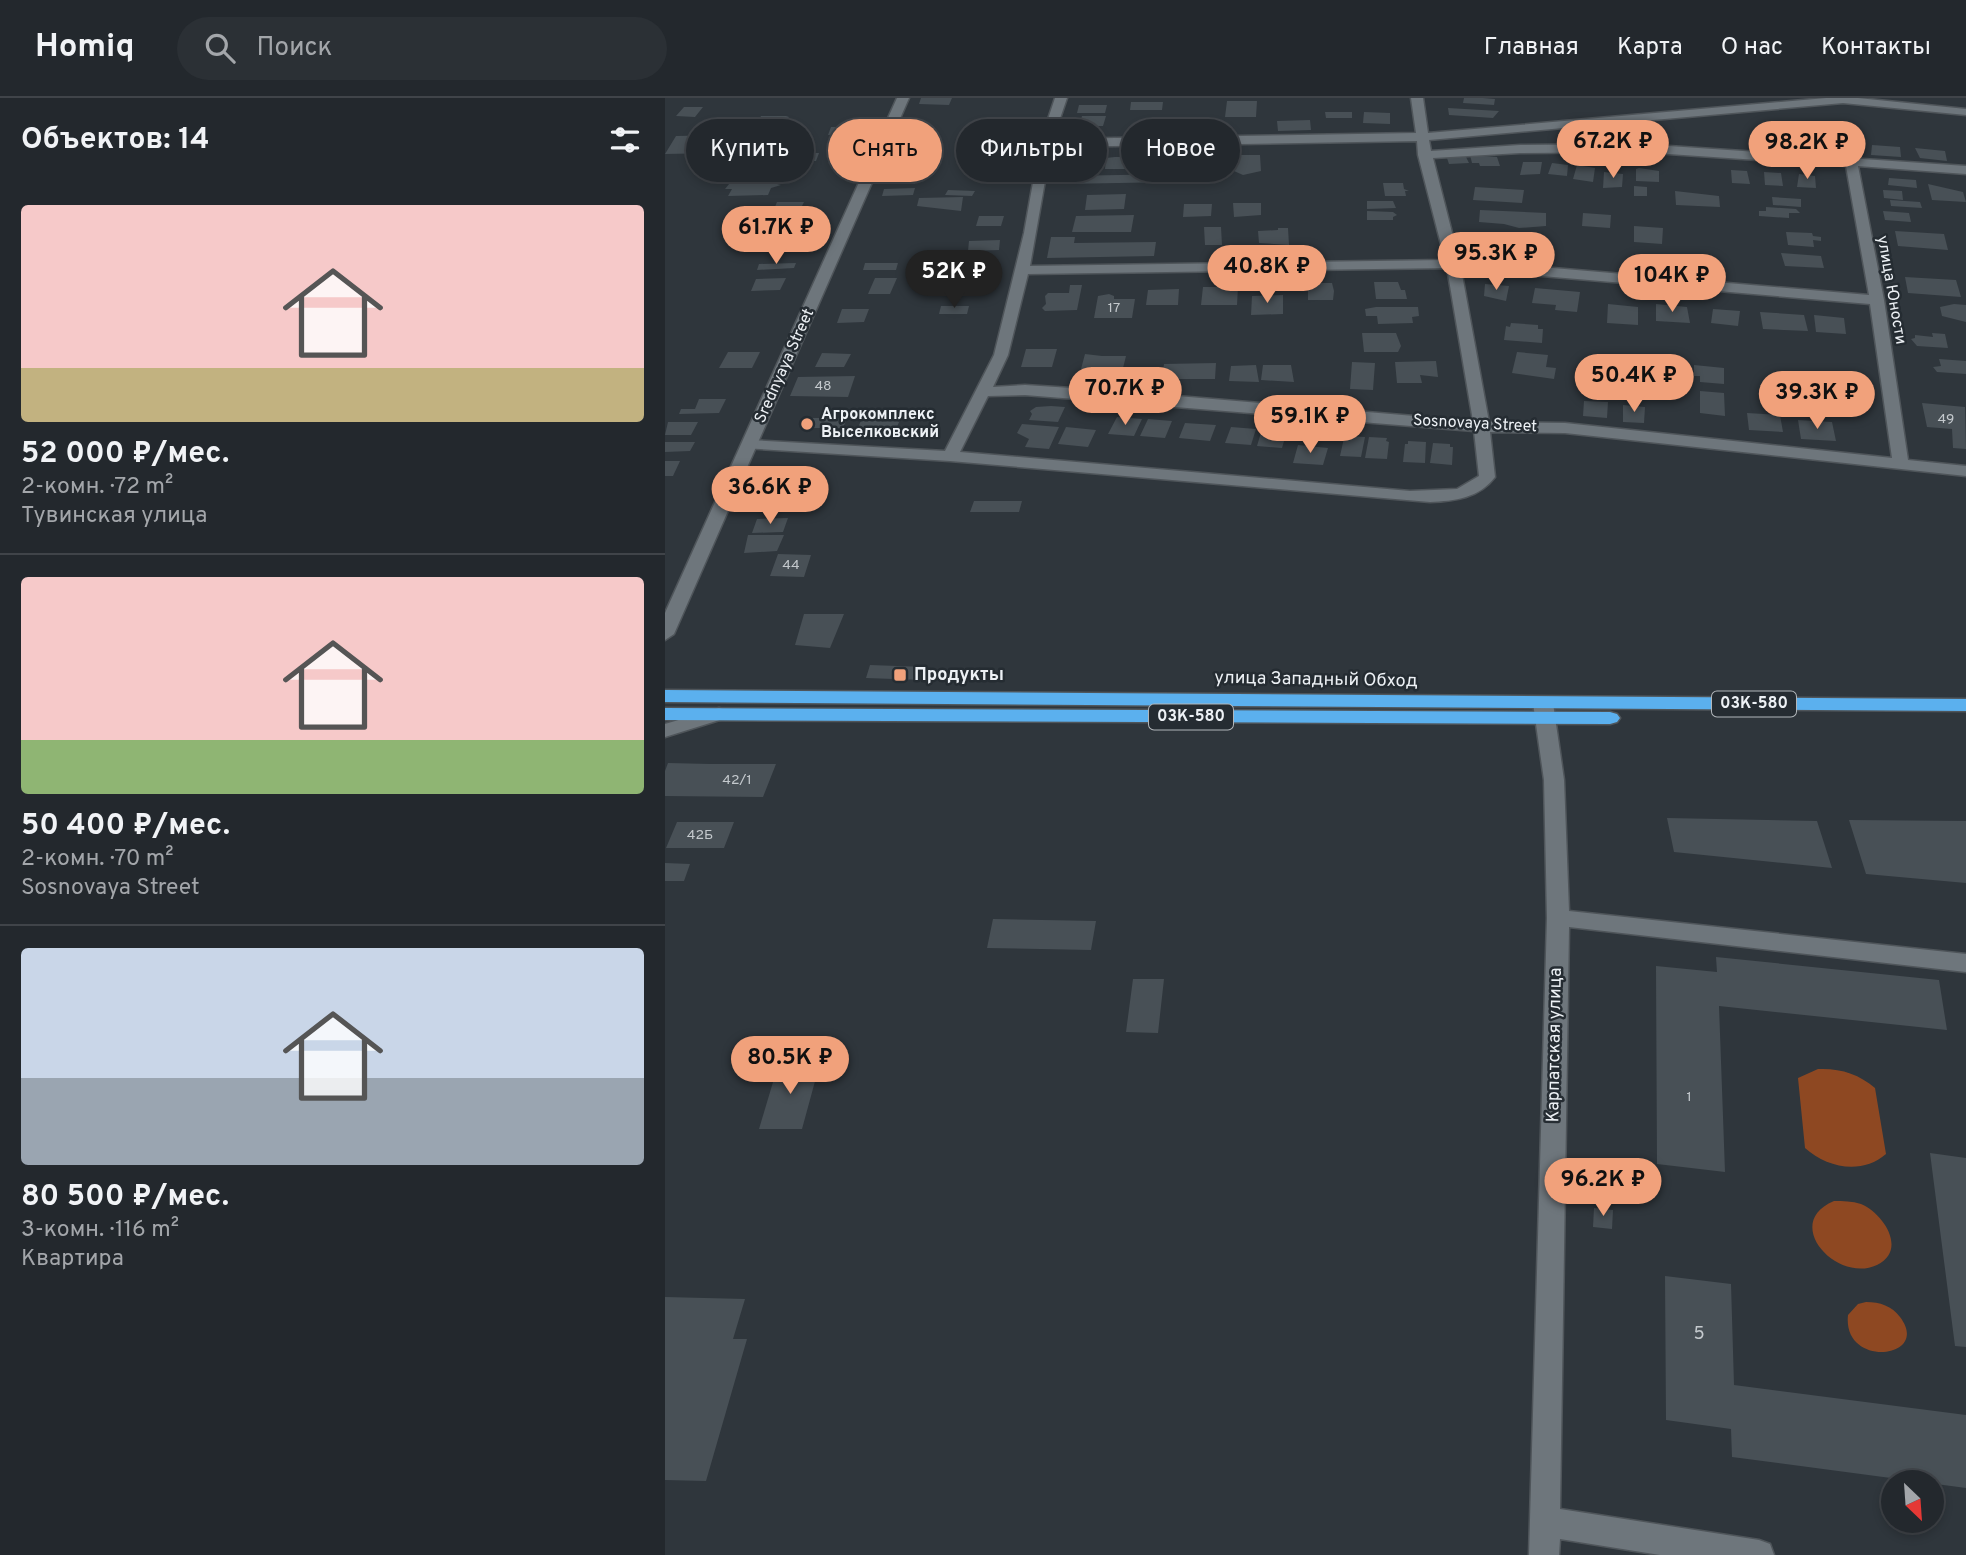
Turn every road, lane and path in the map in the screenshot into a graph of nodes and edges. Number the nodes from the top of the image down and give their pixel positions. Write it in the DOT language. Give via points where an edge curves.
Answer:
graph roads {
  1 [pos="903,98"];
  2 [pos="1061,98"];
  3 [pos="1417,98"];
  4 [pos="1843,99"];
  5 [pos="1640,103"];
  6 [pos="1966,112"];
  7 [pos="1649,116"];
  8 [pos="1054,119"];
  9 [pos="1420,137"];
  10 [pos="1107,142"];
  11 [pos="1424,155"];
  12 [pos="1851,161"];
  13 [pos="1966,170"];
  14 [pos="1040,182"];
  15 [pos="1453,264"];
  16 [pos="1021,270"];
  17 [pos="1877,300"];
  18 [pos="982,391"];
  19 [pos="1483,427"];
  20 [pos="750,445"];
  21 [pos="950,456"];
  22 [pos="1901,466"];
  23 [pos="1966,471"];
  24 [pos="665,634"];
  25 [pos="665,696"];
  26 [pos="1966,705"];
  27 [pos="1544,711"];
  28 [pos="665,714"];
  29 [pos="719,714"];
  30 [pos="1966,719"];
  31 [pos="665,731"];
  32 [pos="1558,918"];
  33 [pos="1966,963"];
  34 [pos="1544,1522"];
  35 [pos="1544,1555"];
  36 [pos="1759,1555"];
  1 -- 20 [label="street, Srednyaya Street"];
  2 -- 8 [label="street"];
  3 -- 9 [label="street"];
  4 -- 6 [label="street"];
  4 -- 7 [label="street"];
  5 -- 7 [label="street"];
  7 -- 9 [label="street"];
  9 -- 10 [label="street"];
  9 -- 11 [label="street"];
  11 -- 12 [label="street" via="1639,148"];
  11 -- 15 [label="street"];
  12 -- 13 [label="street"];
  12 -- 17 [label="street, улица Юности"];
  14 -- 16 [label="street"];
  15 -- 16 [label="street"];
  15 -- 17 [label="street"];
  15 -- 19 [label="street"];
  16 -- 18 [label="street" via="1001,355"];
  17 -- 22 [label="street, улица Юности"];
  18 -- 19 [label="street, Sosnovaya Street" via="1118,396"];
  18 -- 21 [label="street"];
  19 -- 21 [label="street" via="1487,477 1471,491 1440,497"];
  19 -- 22 [label="street, Sosnovaya Street" via="1565,428"];
  20 -- 21 [label="street"];
  20 -- 24 [label="street, Srednyaya Street"];
  22 -- 23 [label="street, Sosnovaya Street"];
  25 -- 27 [label="highway, улица Западный Обход / 03К-580"];
  26 -- 27 [label="highway, улица Западный Обход / 03К-580"];
  27 -- 29 [label="highway, улица Западный Обход / 03К-580"];
  27 -- 30 [label="highway, улица Западный Обход / 03К-580"];
  27 -- 32 [label="street, Карпатская улица" via="1554,780"];
  28 -- 29 [label="highway, улица Западный Обход / 03К-580"];
  29 -- 31 [label="street"];
  32 -- 33 [label="street"];
  32 -- 34 [label="street, Карпатская улица"];
  34 -- 35 [label="street, Карпатская улица"];
  34 -- 36 [label="street"];
}
